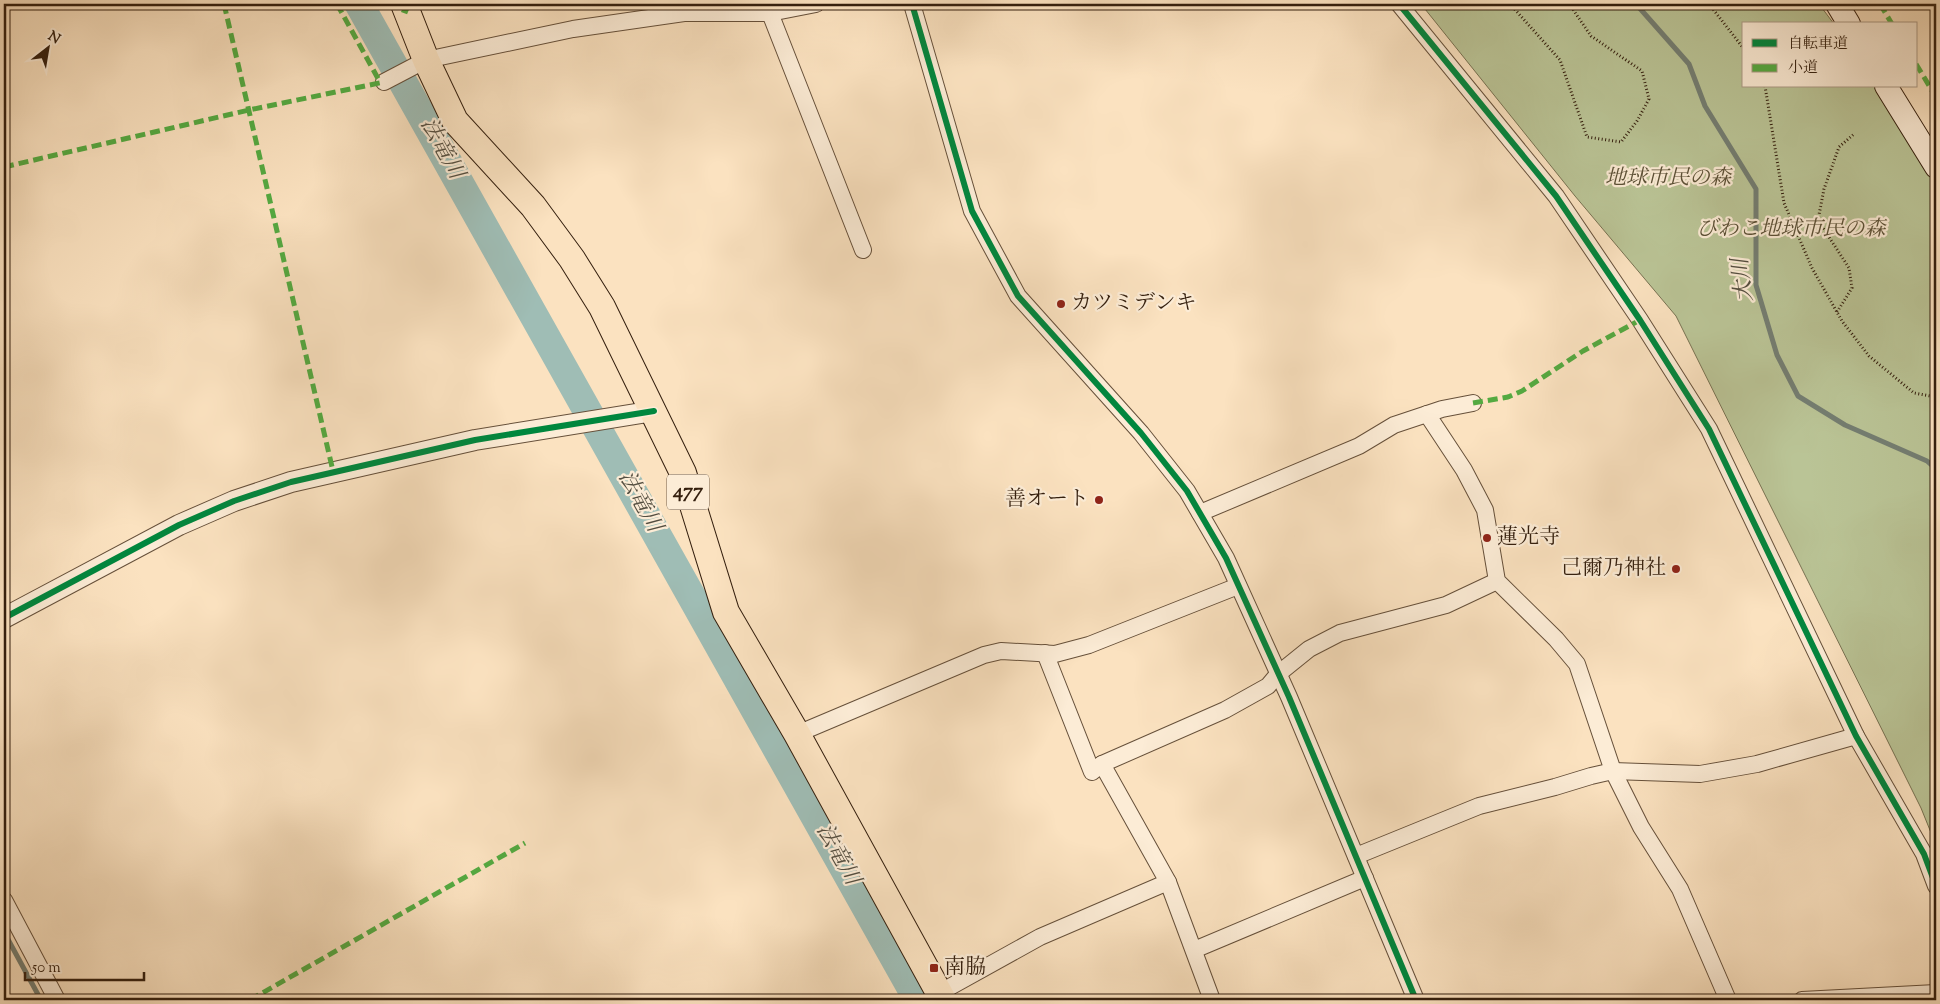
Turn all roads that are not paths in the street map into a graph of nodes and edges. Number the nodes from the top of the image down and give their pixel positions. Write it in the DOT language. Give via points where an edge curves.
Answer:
graph roads {
  1 [pos="404,4"];
  2 [pos="816,4"];
  3 [pos="912,4"];
  4 [pos="1399,4"];
  5 [pos="1837,4"];
  6 [pos="686,9"];
  7 [pos="770,13"];
  8 [pos="1848,22"];
  9 [pos="422,61"];
  10 [pos="384,82"];
  11 [pos="1887,88"];
  12 [pos="1936,167"];
  13 [pos="863,250"];
  14 [pos="1473,403"];
  15 [pos="654,411"];
  16 [pos="1427,414"];
  17 [pos="1200,513"];
  18 [pos="1497,581"];
  19 [pos="1238,586"];
  20 [pos="4,618"];
  21 [pos="1045,653"];
  22 [pos="1278,674"];
  23 [pos="797,734"];
  24 [pos="1856,736"];
  25 [pos="1102,764"];
  26 [pos="1613,771"];
  27 [pos="1356,856"];
  28 [pos="1365,878"];
  29 [pos="1168,882"];
  30 [pos="1936,886"];
  31 [pos="4,900"];
  32 [pos="1194,950"];
  33 [pos="1936,993"];
  34 [pos="941,997"];
  35 [pos="57,1000"];
  36 [pos="1212,1000"];
  37 [pos="1416,1000"];
  38 [pos="1728,1000"];
  39 [pos="1802,1000"];
  1 -- 9 [label="highway, 477"];
  2 -- 7 [label="street"];
  3 -- 17 [label="street" via="972,211 1018,296 1141,433 1187,491"];
  4 -- 24 [label="street" via="1556,196 1709,429"];
  5 -- 8 [label="main road"];
  6 -- 7 [label="street"];
  6 -- 9 [label="street"];
  7 -- 13 [label="street"];
  9 -- 10 [label="street"];
  9 -- 15 [label="highway, 477" via="455,121 533,206 572,259 602,307"];
  11 -- 12 [label="main road"];
  14 -- 16 [label="street"];
  15 -- 20 [label="street" via="475,440 290,482 179,525"];
  15 -- 23 [label="highway, 477" via="682,473 726,612"];
  16 -- 17 [label="street" via="1394,425 1359,446"];
  16 -- 18 [label="street" via="1464,470 1485,510"];
  17 -- 19 [label="street"];
  18 -- 22 [label="street" via="1446,605 1340,633 1309,649"];
  18 -- 26 [label="street" via="1577,664"];
  19 -- 21 [label="street" via="1089,645 1055,654"];
  19 -- 22 [label="street"];
  21 -- 23 [label="street" via="1001,651 984,655"];
  21 -- 25 [label="street" via="1092,772"];
  22 -- 25 [label="street" via="1268,686 1225,710"];
  22 -- 27 [label="street"];
  23 -- 34 [label="highway, 477"];
  24 -- 26 [label="street" via="1757,764 1700,774"];
  24 -- 30 [label="street" via="1924,854"];
  25 -- 29 [label="street"];
  26 -- 27 [label="street" via="1479,806"];
  26 -- 38 [label="street" via="1680,890"];
  27 -- 28 [label="street"];
  28 -- 32 [label="street"];
  28 -- 37 [label="street"];
  29 -- 32 [label="street"];
  29 -- 34 [label="street" via="1040,937"];
  31 -- 35 [label="street"];
  32 -- 36 [label="street"];
  33 -- 39 [label="street"];
}
